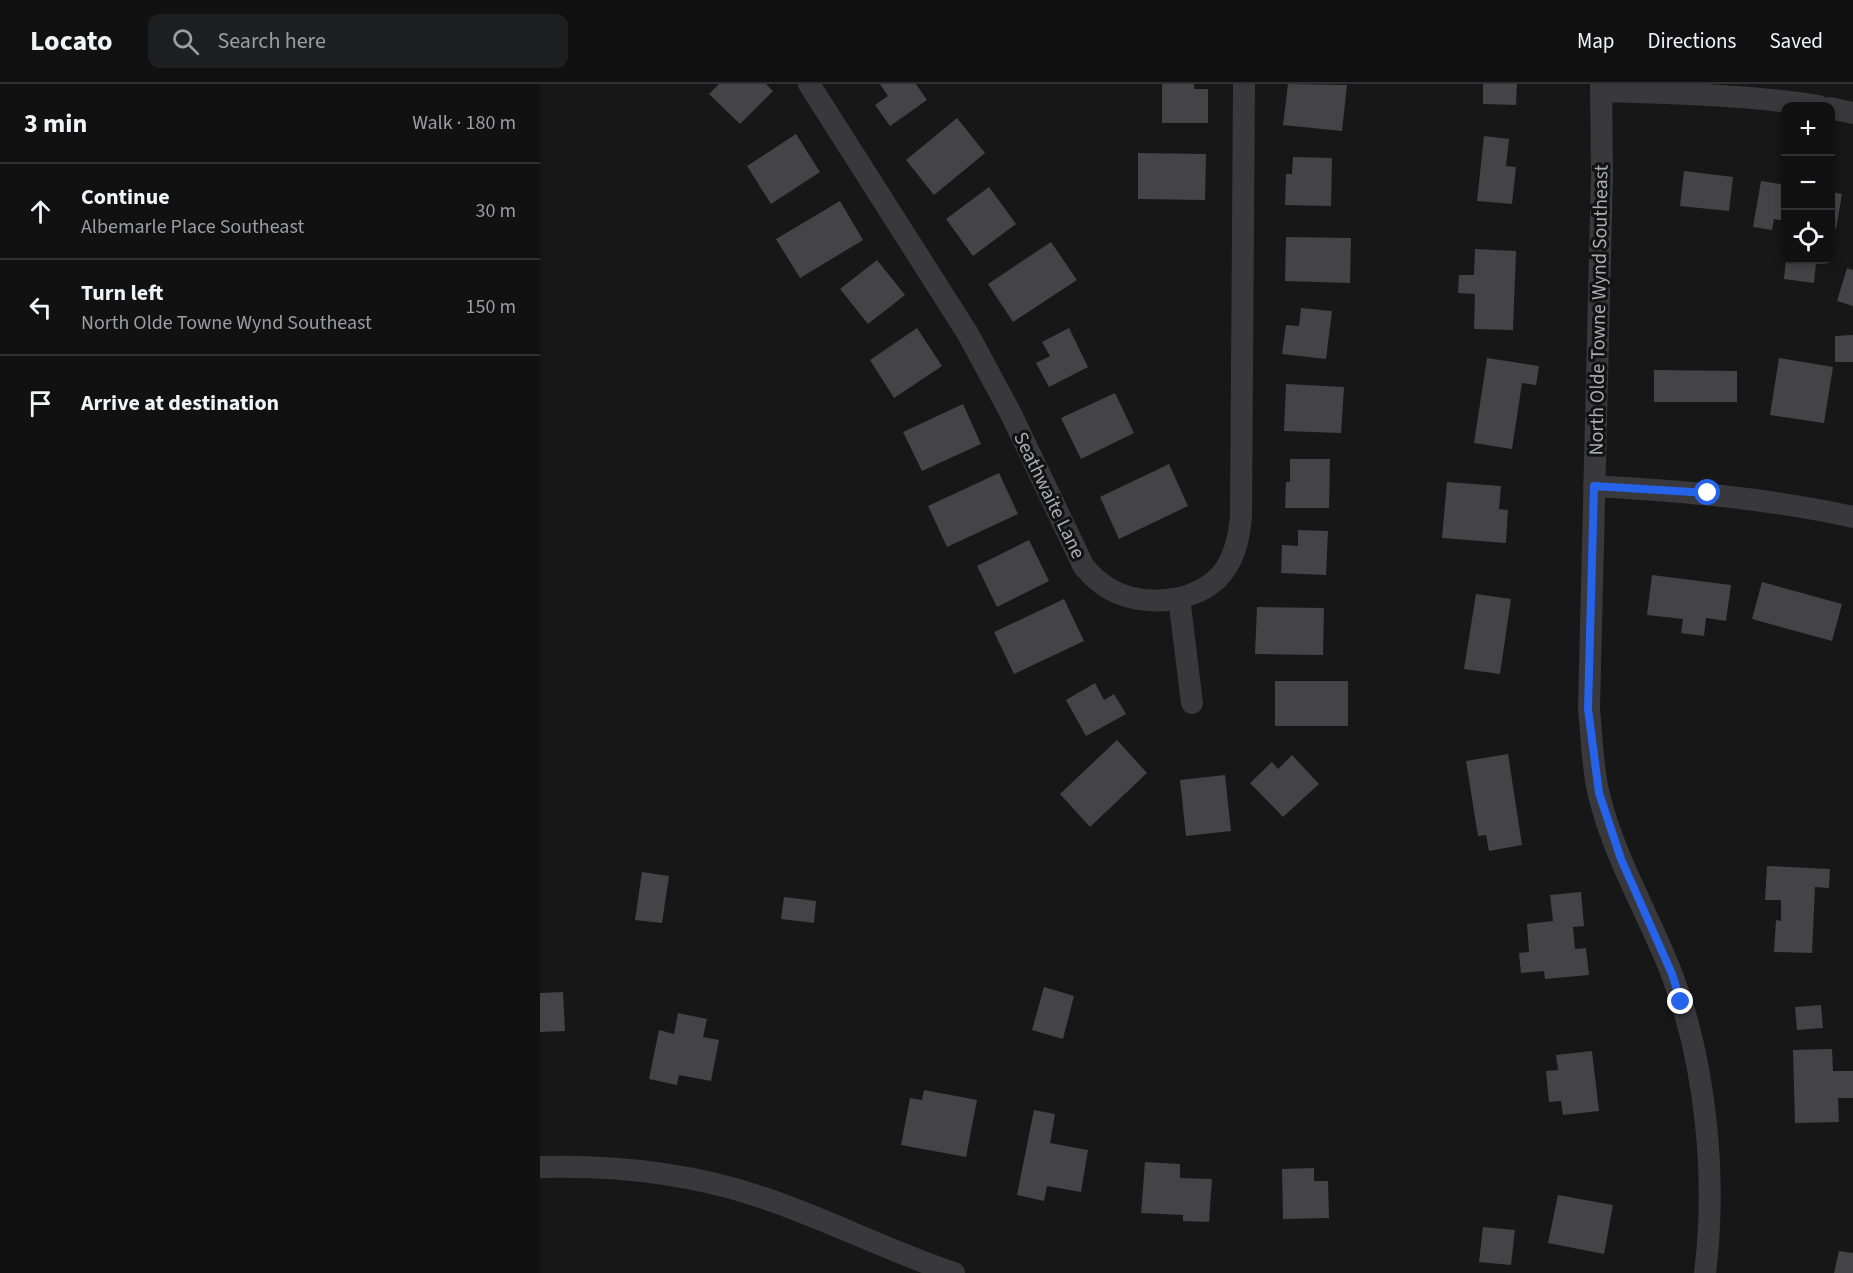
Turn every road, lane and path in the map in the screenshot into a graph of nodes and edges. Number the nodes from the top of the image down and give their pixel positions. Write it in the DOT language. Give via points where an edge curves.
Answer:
graph roads {
  1 [pos="809,84"];
  2 [pos="1244,84"];
  3 [pos="1601,87"];
  4 [pos="1795,102"];
  5 [pos="1835,109"];
  6 [pos="1853,113"];
  7 [pos="1594,486"];
  8 [pos="1853,517"];
  9 [pos="1179,598"];
  10 [pos="1192,703"];
  11 [pos="540,1167"];
  12 [pos="954,1273"];
  13 [pos="1705,1273"];
  1 -- 9 [label="street, Seathwaite Lane" via="968,334 1084,567 1116,592 1159,601"];
  2 -- 9 [label="street, Seathwaite Lane" via="1239,538 1218,578"];
  3 -- 4 [label="street"];
  3 -- 7 [label="street, North Olde Towne Wynd Southeast"];
  5 -- 6 [label="street"];
  7 -- 8 [label="street" via="1708,493"];
  7 -- 13 [label="street, North Olde Towne Wynd Southeast" via="1588,709 1599,793 1621,859 1672,974 1689,1028 1709,1152"];
  9 -- 10 [label="street"];
  11 -- 12 [label="street" via="634,1170 725,1186"];
}
